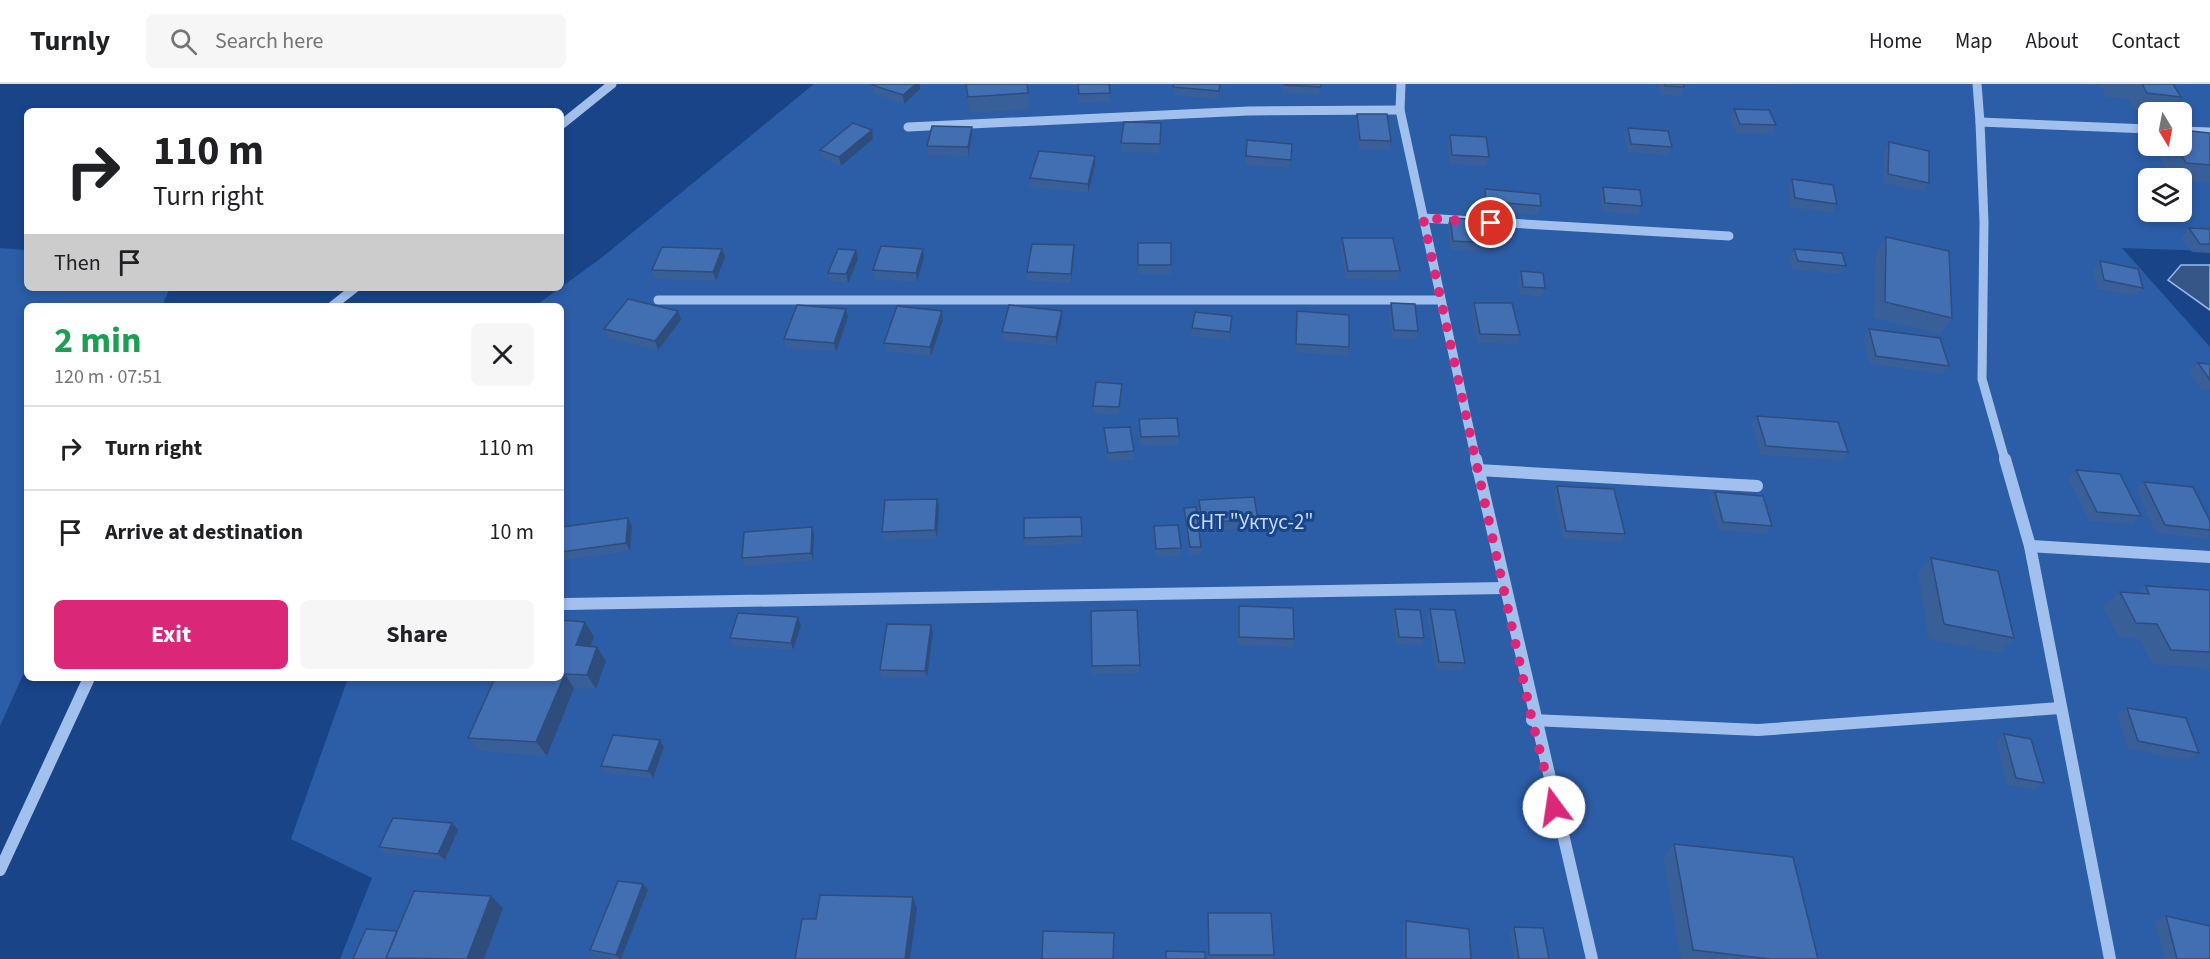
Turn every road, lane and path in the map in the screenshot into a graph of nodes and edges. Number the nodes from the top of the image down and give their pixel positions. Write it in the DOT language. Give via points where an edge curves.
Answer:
graph roads {
  1 [pos="612,84"];
  2 [pos="1401,84"];
  3 [pos="1977,84"];
  4 [pos="1400,110"];
  5 [pos="1980,122"];
  6 [pos="564,123"];
  7 [pos="908,127"];
  8 [pos="2138,129"];
  9 [pos="2192,131"];
  10 [pos="2210,132"];
  11 [pos="1423,218"];
  12 [pos="1729,236"];
  13 [pos="351,291"];
  14 [pos="658,300"];
  15 [pos="1441,300"];
  16 [pos="336,303"];
  17 [pos="1478,470"];
  18 [pos="1757,486"];
  19 [pos="2030,546"];
  20 [pos="2210,557"];
  21 [pos="1504,588"];
  22 [pos="565,604"];
  23 [pos="88,681"];
  24 [pos="2060,708"];
  25 [pos="1532,720"];
  26 [pos="0,870"];
  27 [pos="1592,959"];
  28 [pos="2110,959"];
  1 -- 6 [label="street"];
  2 -- 4 [label="street"];
  3 -- 5 [label="street"];
  4 -- 7 [label="street" via="1248,111"];
  4 -- 11 [label="street"];
  5 -- 8 [label="street"];
  5 -- 19 [label="street" via="1984,222 1982,379"];
  9 -- 10 [label="street"];
  11 -- 12 [label="street"];
  11 -- 15 [label="street"];
  13 -- 16 [label="street"];
  14 -- 15 [label="street"];
  15 -- 17 [label="street"];
  17 -- 18 [label="street"];
  17 -- 21 [label="street"];
  19 -- 20 [label="street"];
  19 -- 24 [label="street"];
  21 -- 22 [label="street"];
  21 -- 25 [label="street"];
  23 -- 26 [label="street"];
  24 -- 25 [label="street" via="1758,730"];
  24 -- 28 [label="street"];
  25 -- 27 [label="street"];
}
